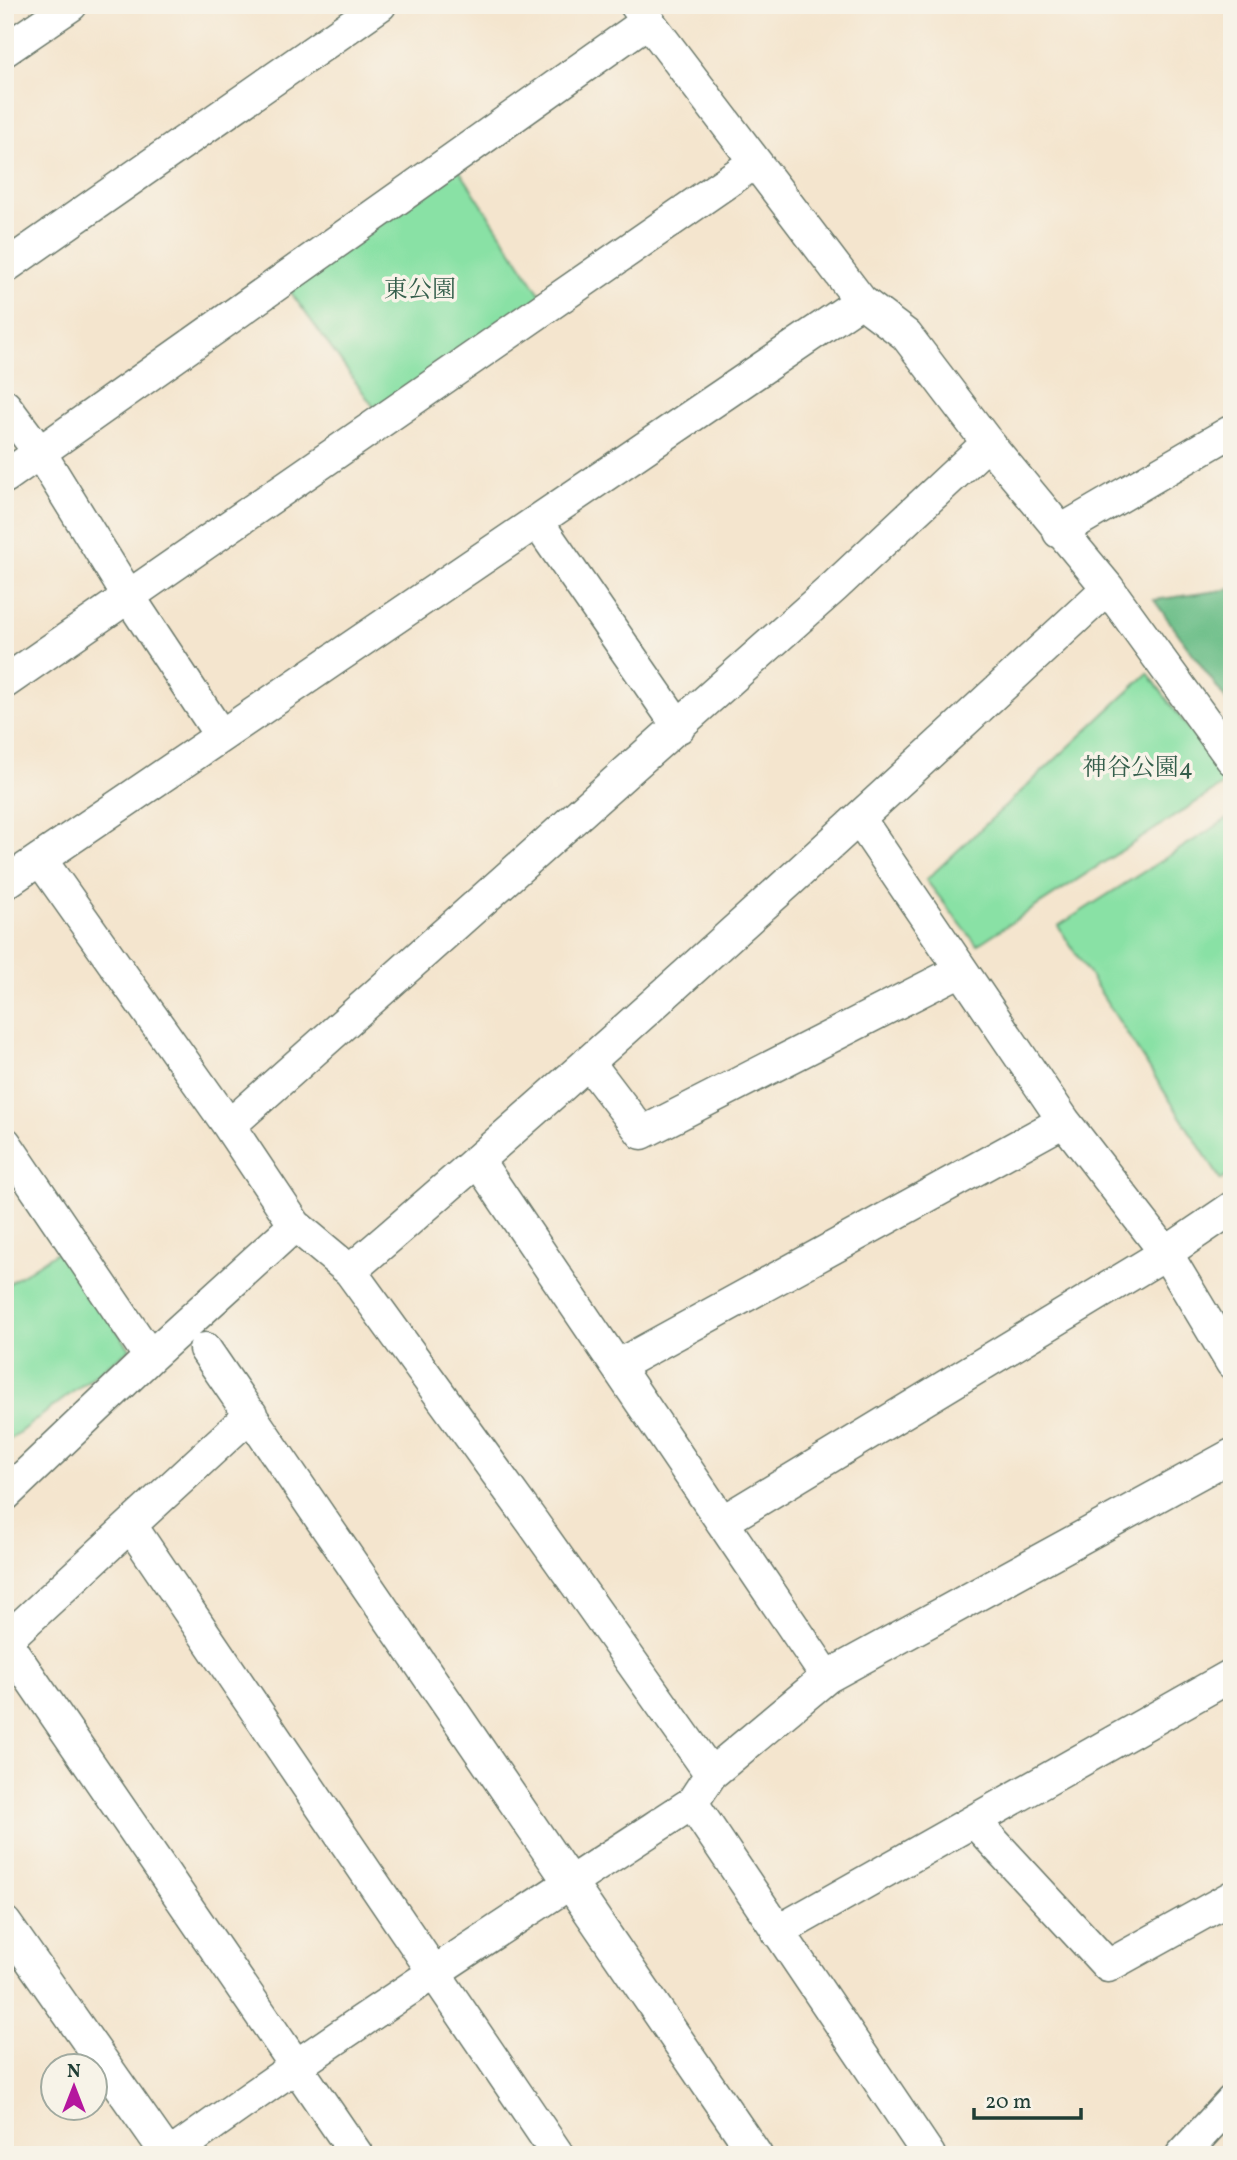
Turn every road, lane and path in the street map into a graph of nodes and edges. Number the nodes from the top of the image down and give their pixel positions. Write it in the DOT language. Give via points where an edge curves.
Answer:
graph roads {
  1 [pos="71,5"];
  2 [pos="380,5"];
  3 [pos="642,13"];
  4 [pos="5,50"];
  5 [pos="754,163"];
  6 [pos="5,267"];
  7 [pos="861,302"];
  8 [pos="5,406"];
  9 [pos="1232,431"];
  10 [pos="988,443"];
  11 [pos="40,453"];
  12 [pos="5,477"];
  13 [pos="538,523"];
  14 [pos="1059,531"];
  15 [pos="1108,589"];
  16 [pos="129,597"];
  17 [pos="5,682"];
  18 [pos="678,727"];
  19 [pos="221,736"];
  20 [pos="1232,759"];
  21 [pos="860,820"];
  22 [pos="40,859"];
  23 [pos="5,883"];
  24 [pos="961,970"];
  25 [pos="588,1062"];
  26 [pos="1064,1121"];
  27 [pos="229,1126"];
  28 [pos="5,1143"];
  29 [pos="478,1161"];
  30 [pos="1232,1208"];
  31 [pos="295,1225"];
  32 [pos="1166,1253"];
  33 [pos="350,1271"];
  34 [pos="205,1349"];
  35 [pos="150,1357"];
  36 [pos="1232,1363"];
  37 [pos="617,1366"];
  38 [pos="251,1414"];
  39 [pos="1232,1455"];
  40 [pos="5,1495"];
  41 [pos="722,1522"];
  42 [pos="131,1526"];
  43 [pos="1232,1675"];
  44 [pos="827,1677"];
  45 [pos="711,1774"];
  46 [pos="692,1803"];
  47 [pos="974,1821"];
  48 [pos="571,1882"];
  49 [pos="1231,1901"];
  50 [pos="5,1923"];
  51 [pos="777,1932"];
  52 [pos="433,1971"];
  53 [pos="295,2065"];
  54 [pos="1232,2101"];
  55 [pos="169,2155"];
  56 [pos="358,2155"];
  57 [pos="558,2155"];
  58 [pos="757,2155"];
  59 [pos="929,2155"];
  60 [pos="1182,2155"];
  1 -- 4 [label="street"];
  2 -- 6 [label="street"];
  3 -- 5 [label="street"];
  3 -- 11 [label="street"];
  5 -- 7 [label="street"];
  5 -- 16 [label="street"];
  7 -- 10 [label="street" via="906,335"];
  7 -- 13 [label="street"];
  8 -- 11 [label="street"];
  9 -- 14 [label="street"];
  10 -- 14 [label="street"];
  10 -- 18 [label="street"];
  11 -- 12 [label="street"];
  11 -- 16 [label="street"];
  13 -- 18 [label="street"];
  13 -- 19 [label="street"];
  14 -- 15 [label="street"];
  15 -- 20 [label="street"];
  15 -- 21 [label="street"];
  16 -- 17 [label="street"];
  16 -- 19 [label="street"];
  18 -- 27 [label="street"];
  19 -- 22 [label="street"];
  21 -- 24 [label="street"];
  21 -- 25 [label="street"];
  22 -- 23 [label="street"];
  22 -- 27 [label="street"];
  24 -- 25 [label="street" via="642,1133"];
  24 -- 26 [label="street"];
  25 -- 29 [label="street"];
  26 -- 32 [label="street"];
  26 -- 37 [label="street"];
  27 -- 31 [label="street"];
  28 -- 35 [label="street"];
  29 -- 33 [label="street"];
  29 -- 37 [label="street"];
  30 -- 32 [label="street"];
  31 -- 33 [label="street"];
  31 -- 35 [label="street"];
  32 -- 36 [label="street"];
  32 -- 41 [label="street"];
  33 -- 45 [label="street"];
  34 -- 38 [label="street"];
  35 -- 40 [label="street"];
  37 -- 41 [label="street"];
  38 -- 42 [label="street"];
  38 -- 48 [label="street"];
  39 -- 44 [label="street"];
  41 -- 44 [label="street"];
  42 -- 52 [label="street"];
  42 -- 53 [label="street" via="5,1641"];
  43 -- 47 [label="street"];
  44 -- 45 [label="street"];
  45 -- 46 [label="street"];
  46 -- 48 [label="street"];
  46 -- 51 [label="street"];
  47 -- 49 [label="street" via="1108,1966"];
  47 -- 51 [label="street"];
  48 -- 52 [label="street"];
  48 -- 58 [label="street"];
  50 -- 55 [label="street"];
  51 -- 59 [label="street"];
  52 -- 53 [label="street"];
  52 -- 57 [label="street"];
  53 -- 55 [label="street"];
  53 -- 56 [label="street"];
  54 -- 60 [label="street"];
}
